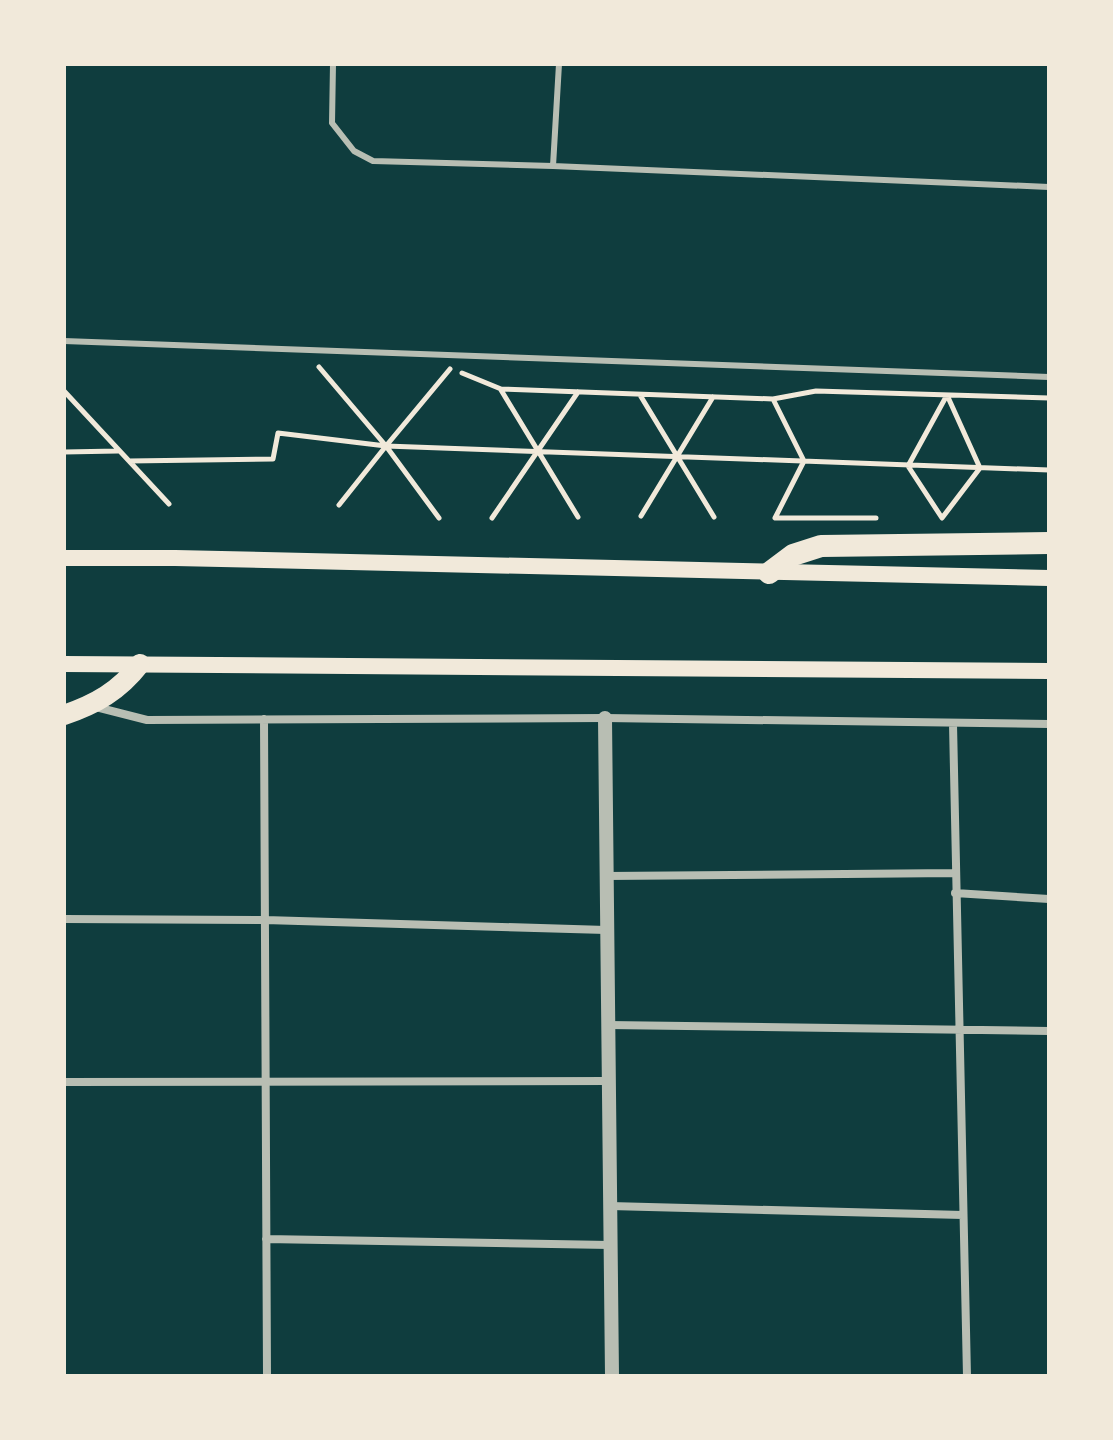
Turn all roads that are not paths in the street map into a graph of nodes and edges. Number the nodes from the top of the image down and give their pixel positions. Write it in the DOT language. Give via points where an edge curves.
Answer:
graph roads {
  1 [pos="333,64"];
  2 [pos="559,64"];
  3 [pos="553,166"];
  4 [pos="1049,187"];
  5 [pos="64,341"];
  6 [pos="1049,377"];
  7 [pos="1049,543"];
  8 [pos="64,558"];
  9 [pos="769,573"];
  10 [pos="1049,578"];
  11 [pos="64,664"];
  12 [pos="140,664"];
  13 [pos="1049,671"];
  14 [pos="92,706"];
  15 [pos="64,715"];
  16 [pos="605,718"];
  17 [pos="264,719"];
  18 [pos="953,724"];
  19 [pos="1049,724"];
  20 [pos="955,873"];
  21 [pos="606,876"];
  22 [pos="955,893"];
  23 [pos="1049,899"];
  24 [pos="64,919"];
  25 [pos="265,920"];
  26 [pos="606,930"];
  27 [pos="608,1025"];
  28 [pos="959,1030"];
  29 [pos="1049,1031"];
  30 [pos="608,1081"];
  31 [pos="64,1082"];
  32 [pos="265,1082"];
  33 [pos="610,1206"];
  34 [pos="963,1215"];
  35 [pos="266,1239"];
  36 [pos="610,1245"];
  37 [pos="267,1376"];
  38 [pos="612,1376"];
  39 [pos="967,1376"];
  1 -- 3 [label="lane" via="332,123 354,151 373,161"];
  2 -- 3 [label="lane"];
  3 -- 4 [label="lane"];
  5 -- 6 [label="lane"];
  7 -- 9 [label="highway" via="821,546 793,555"];
  8 -- 9 [label="main road"];
  9 -- 10 [label="main road"];
  11 -- 12 [label="main road"];
  12 -- 13 [label="main road"];
  12 -- 14 [label="main road" via="119,688"];
  14 -- 15 [label="main road"];
  14 -- 17 [label="street" via="147,720"];
  16 -- 17 [label="street"];
  16 -- 18 [label="street"];
  16 -- 21 [label="street"];
  17 -- 25 [label="street"];
  18 -- 19 [label="street"];
  18 -- 20 [label="street"];
  20 -- 21 [label="street"];
  20 -- 22 [label="street"];
  21 -- 26 [label="street"];
  22 -- 23 [label="street"];
  22 -- 28 [label="street"];
  24 -- 25 [label="street"];
  25 -- 26 [label="street"];
  25 -- 32 [label="street"];
  26 -- 27 [label="street"];
  27 -- 28 [label="street"];
  27 -- 30 [label="street"];
  28 -- 29 [label="street"];
  28 -- 34 [label="street"];
  30 -- 32 [label="street"];
  30 -- 33 [label="street"];
  31 -- 32 [label="street"];
  32 -- 35 [label="street"];
  33 -- 34 [label="street"];
  33 -- 36 [label="street"];
  34 -- 39 [label="street"];
  35 -- 36 [label="street"];
  35 -- 37 [label="street"];
  36 -- 38 [label="street"];
}
